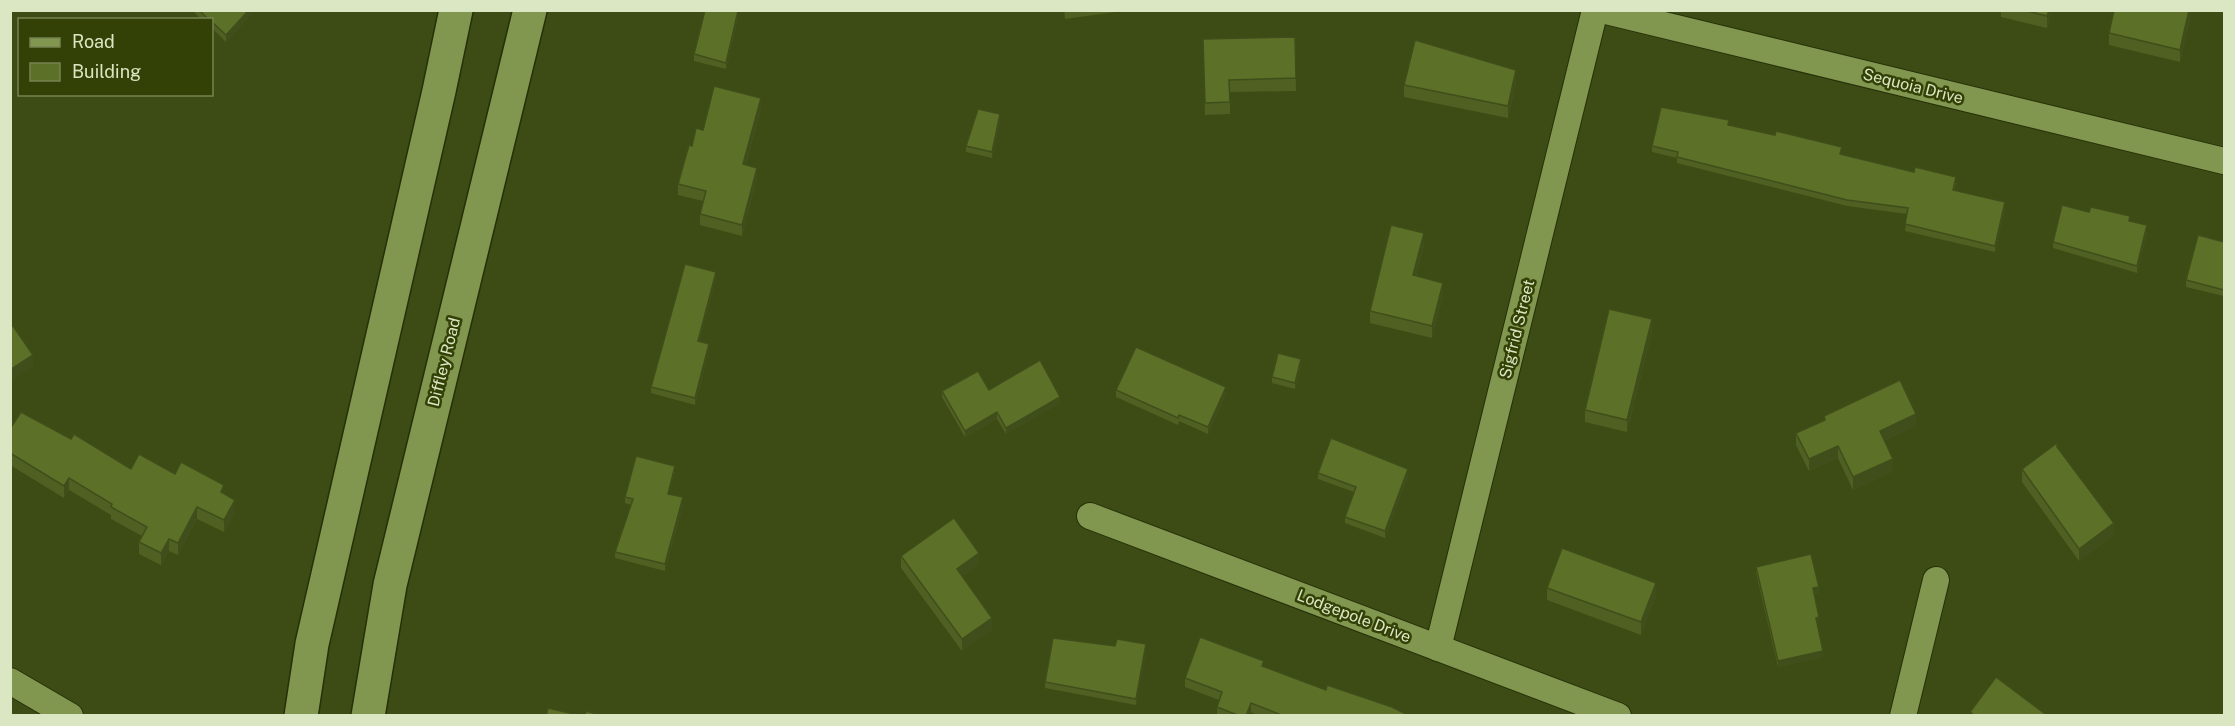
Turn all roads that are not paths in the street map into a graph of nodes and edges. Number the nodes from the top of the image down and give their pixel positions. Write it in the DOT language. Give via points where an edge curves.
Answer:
graph roads {
  1 [pos="456,10"];
  2 [pos="530,10"];
  3 [pos="1595,10"];
  4 [pos="1602,10"];
  5 [pos="2224,161"];
  6 [pos="1090,516"];
  7 [pos="1936,580"];
  8 [pos="1438,648"];
  9 [pos="14,692"];
  10 [pos="70,716"];
  11 [pos="301,716"];
  12 [pos="368,716"];
  13 [pos="1618,716"];
  14 [pos="1903,716"];
  1 -- 11 [label="main road" via="312,644"];
  2 -- 12 [label="main road, Diffley Road" via="390,585"];
  3 -- 8 [label="street, Sigfrid Street"];
  4 -- 5 [label="street, Sequoia Drive"];
  6 -- 8 [label="street, Lodgepole Drive"];
  7 -- 14 [label="street"];
  8 -- 13 [label="street, Lodgepole Drive"];
  9 -- 10 [label="street"];
}
